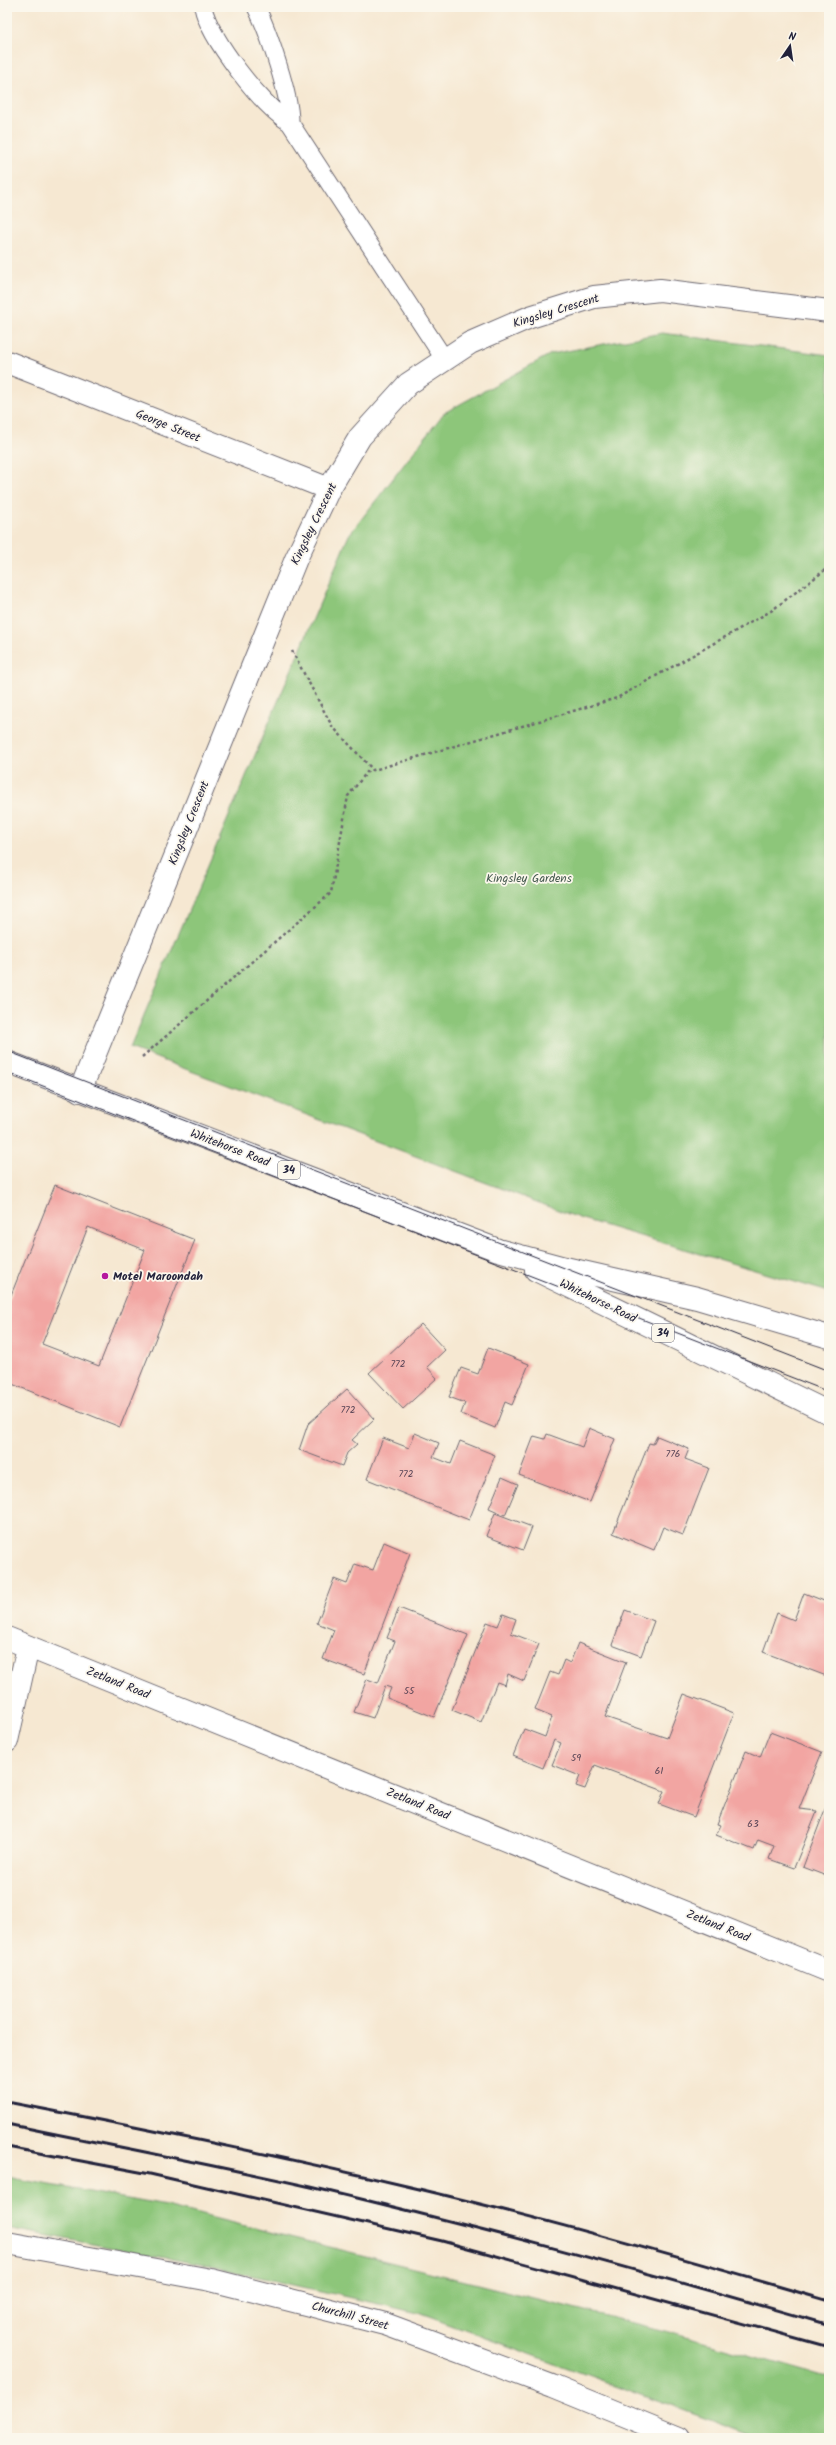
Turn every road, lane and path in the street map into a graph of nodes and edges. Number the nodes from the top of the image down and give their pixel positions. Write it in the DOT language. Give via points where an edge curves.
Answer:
graph roads {
  1 [pos="203,7"];
  2 [pos="256,7"];
  3 [pos="290,123"];
  4 [pos="829,311"];
  5 [pos="445,360"];
  6 [pos="7,362"];
  7 [pos="329,489"];
  8 [pos="829,567"];
  9 [pos="273,613"];
  10 [pos="373,770"];
  11 [pos="142,1057"];
  12 [pos="7,1062"];
  13 [pos="80,1091"];
  14 [pos="498,1250"];
  15 [pos="829,1337"];
  16 [pos="829,1413"];
  17 [pos="7,1638"];
  18 [pos="28,1647"];
  19 [pos="7,1741"];
  20 [pos="829,1971"];
  21 [pos="7,2243"];
  22 [pos="679,2438"];
  1 -- 3 [label="lane" via="208,24 251,88 277,115"];
  2 -- 3 [label="lane" via="291,109"];
  3 -- 5 [label="lane"];
  4 -- 5 [label="street, Kingsley Crescent" via="660,290 594,297 530,317 470,343"];
  5 -- 7 [label="street, Kingsley Crescent" via="408,384 360,437"];
  6 -- 7 [label="street, George Street"];
  7 -- 9 [label="street, Kingsley Crescent"];
  8 -- 10 [label="path" via="771,611 617,698"];
  9 -- 10 [label="path" via="332,726"];
  9 -- 13 [label="street, Kingsley Crescent"];
  10 -- 11 [label="path" via="367,772 348,796 331,893"];
  12 -- 13 [label="street, Whitehorse Road / 34"];
  13 -- 14 [label="street, Whitehorse Road / 34"];
  14 -- 15 [label="street, Whitehorse Road / 34" via="697,1298"];
  14 -- 16 [label="street, Whitehorse Road / 34"];
  17 -- 18 [label="street, Zetland Road"];
  18 -- 19 [label="street"];
  18 -- 20 [label="street, Zetland Road"];
  21 -- 22 [label="street, Churchill Street" via="211,2280 385,2324 552,2386"];
}
